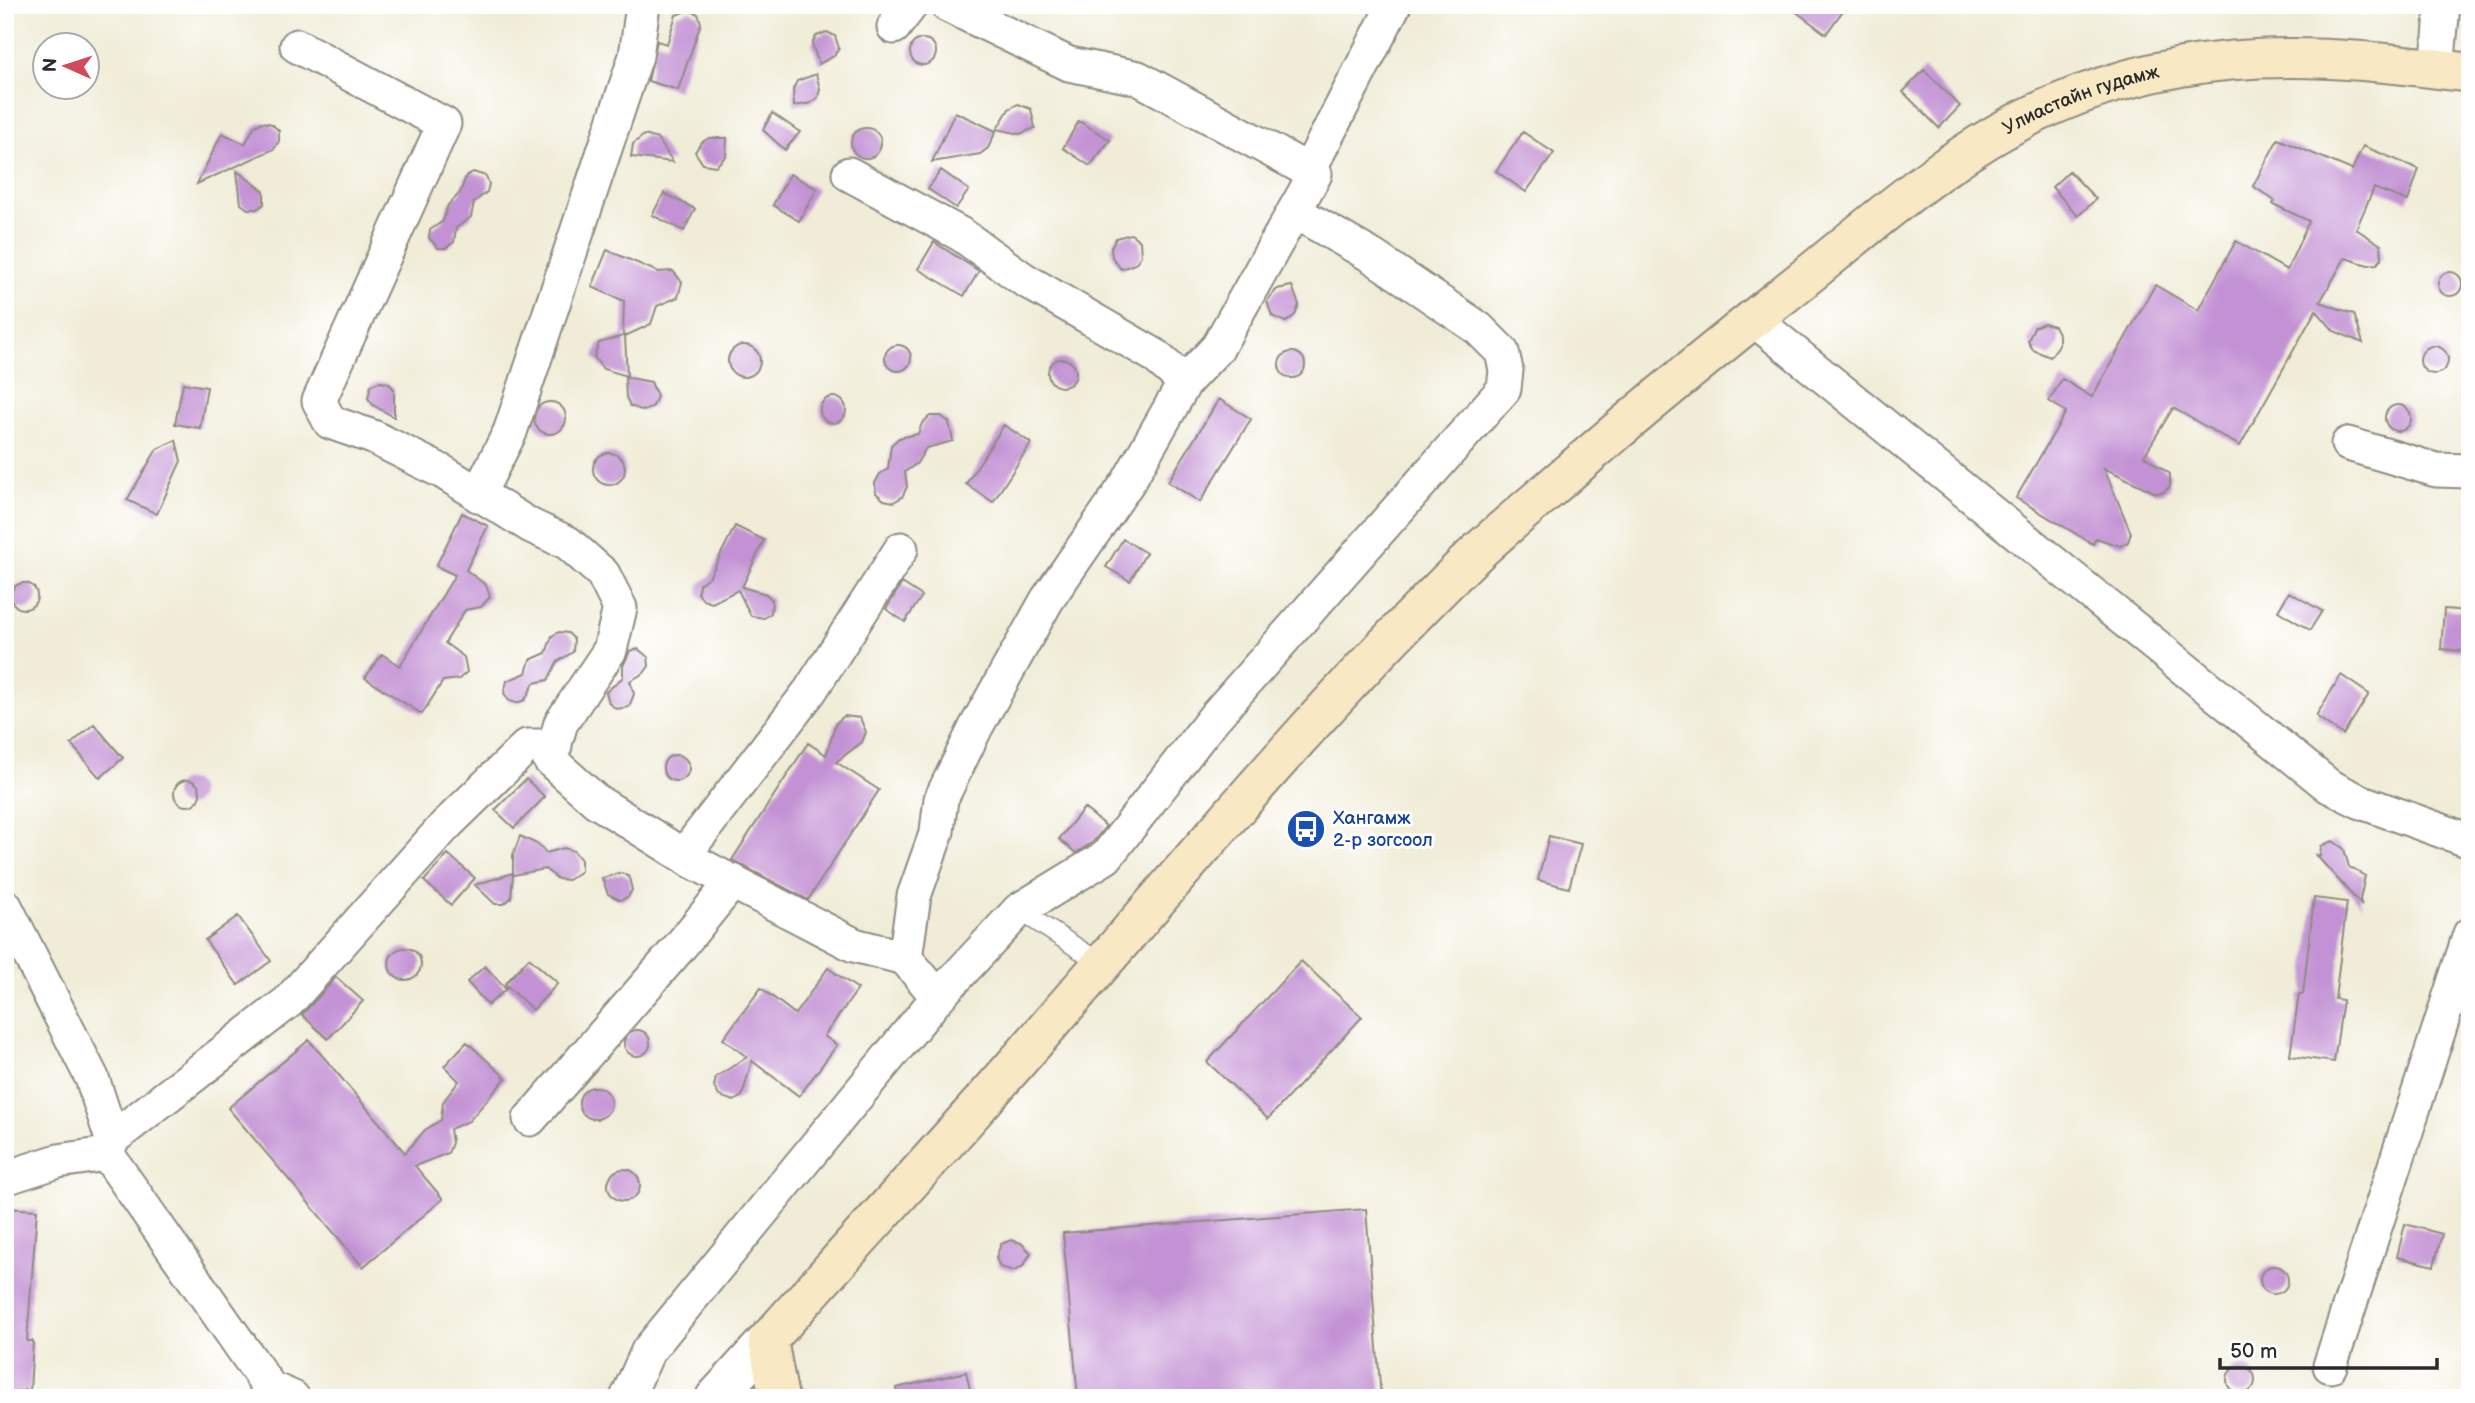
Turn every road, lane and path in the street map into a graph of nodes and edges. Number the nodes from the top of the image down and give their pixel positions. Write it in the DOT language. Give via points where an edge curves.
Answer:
graph roads {
  1 [pos="643,5"];
  2 [pos="947,5"];
  3 [pos="1394,5"];
  4 [pos="2443,5"];
  5 [pos="297,46"];
  6 [pos="2454,71"];
  7 [pos="1309,170"];
  8 [pos="849,174"];
  9 [pos="1294,211"];
  10 [pos="1753,319"];
  11 [pos="1185,382"];
  12 [pos="2348,444"];
  13 [pos="2470,471"];
  14 [pos="478,495"];
  15 [pos="901,548"];
  16 [pos="555,746"];
  17 [pos="2470,841"];
  18 [pos="684,855"];
  19 [pos="733,881"];
  20 [pos="5,906"];
  21 [pos="1019,910"];
  22 [pos="2470,934"];
  23 [pos="905,958"];
  24 [pos="1102,964"];
  25 [pos="938,997"];
  26 [pos="530,1119"];
  27 [pos="109,1146"];
  28 [pos="5,1178"];
  29 [pos="768,1340"];
  30 [pos="2330,1366"];
  31 [pos="293,1398"];
  32 [pos="626,1398"];
  33 [pos="715,1398"];
  34 [pos="779,1398"];
  1 -- 14 [label="street" via="636,56 510,432"];
  2 -- 7 [label="street" via="1069,64 1138,78"];
  3 -- 7 [label="street"];
  4 -- 6 [label="street"];
  5 -- 14 [label="street" via="444,124 319,401 330,422 373,437"];
  6 -- 10 [label="main road, Улиастайн гудамж" via="2283,56 2168,69 2100,88 2053,105 1992,136"];
  7 -- 9 [label="street" via="1315,174"];
  8 -- 11 [label="street" via="962,235 1023,279 1154,355"];
  9 -- 11 [label="street" via="1218,347"];
  9 -- 21 [label="street" via="1372,256 1478,328 1502,352 1504,389 1213,719 1106,857"];
  10 -- 17 [label="street" via="2329,786"];
  10 -- 24 [label="main road, Улиастайн гудамж" via="1473,556 1360,669"];
  11 -- 23 [label="street" via="1128,482 1047,600 941,799 937,831 914,896"];
  12 -- 13 [label="street" via="2435,470"];
  14 -- 16 [label="street" via="568,543 603,574 620,608 610,650 561,723"];
  15 -- 18 [label="street" via="810,691"];
  16 -- 18 [label="street" via="550,760 596,800"];
  16 -- 27 [label="street" via="527,746 444,827 288,1002"];
  18 -- 19 [label="street"];
  19 -- 23 [label="street" via="854,945"];
  19 -- 26 [label="street"];
  20 -- 27 [label="street" via="92,1078"];
  21 -- 24 [label="lane"];
  21 -- 25 [label="street"];
  22 -- 30 [label="street"];
  23 -- 25 [label="street"];
  24 -- 29 [label="main road, Улиастайн гудамж"];
  25 -- 32 [label="street" via="656,1340"];
  27 -- 28 [label="street"];
  27 -- 31 [label="street" via="271,1388"];
  29 -- 33 [label="street"];
  29 -- 34 [label="main road"];
}
